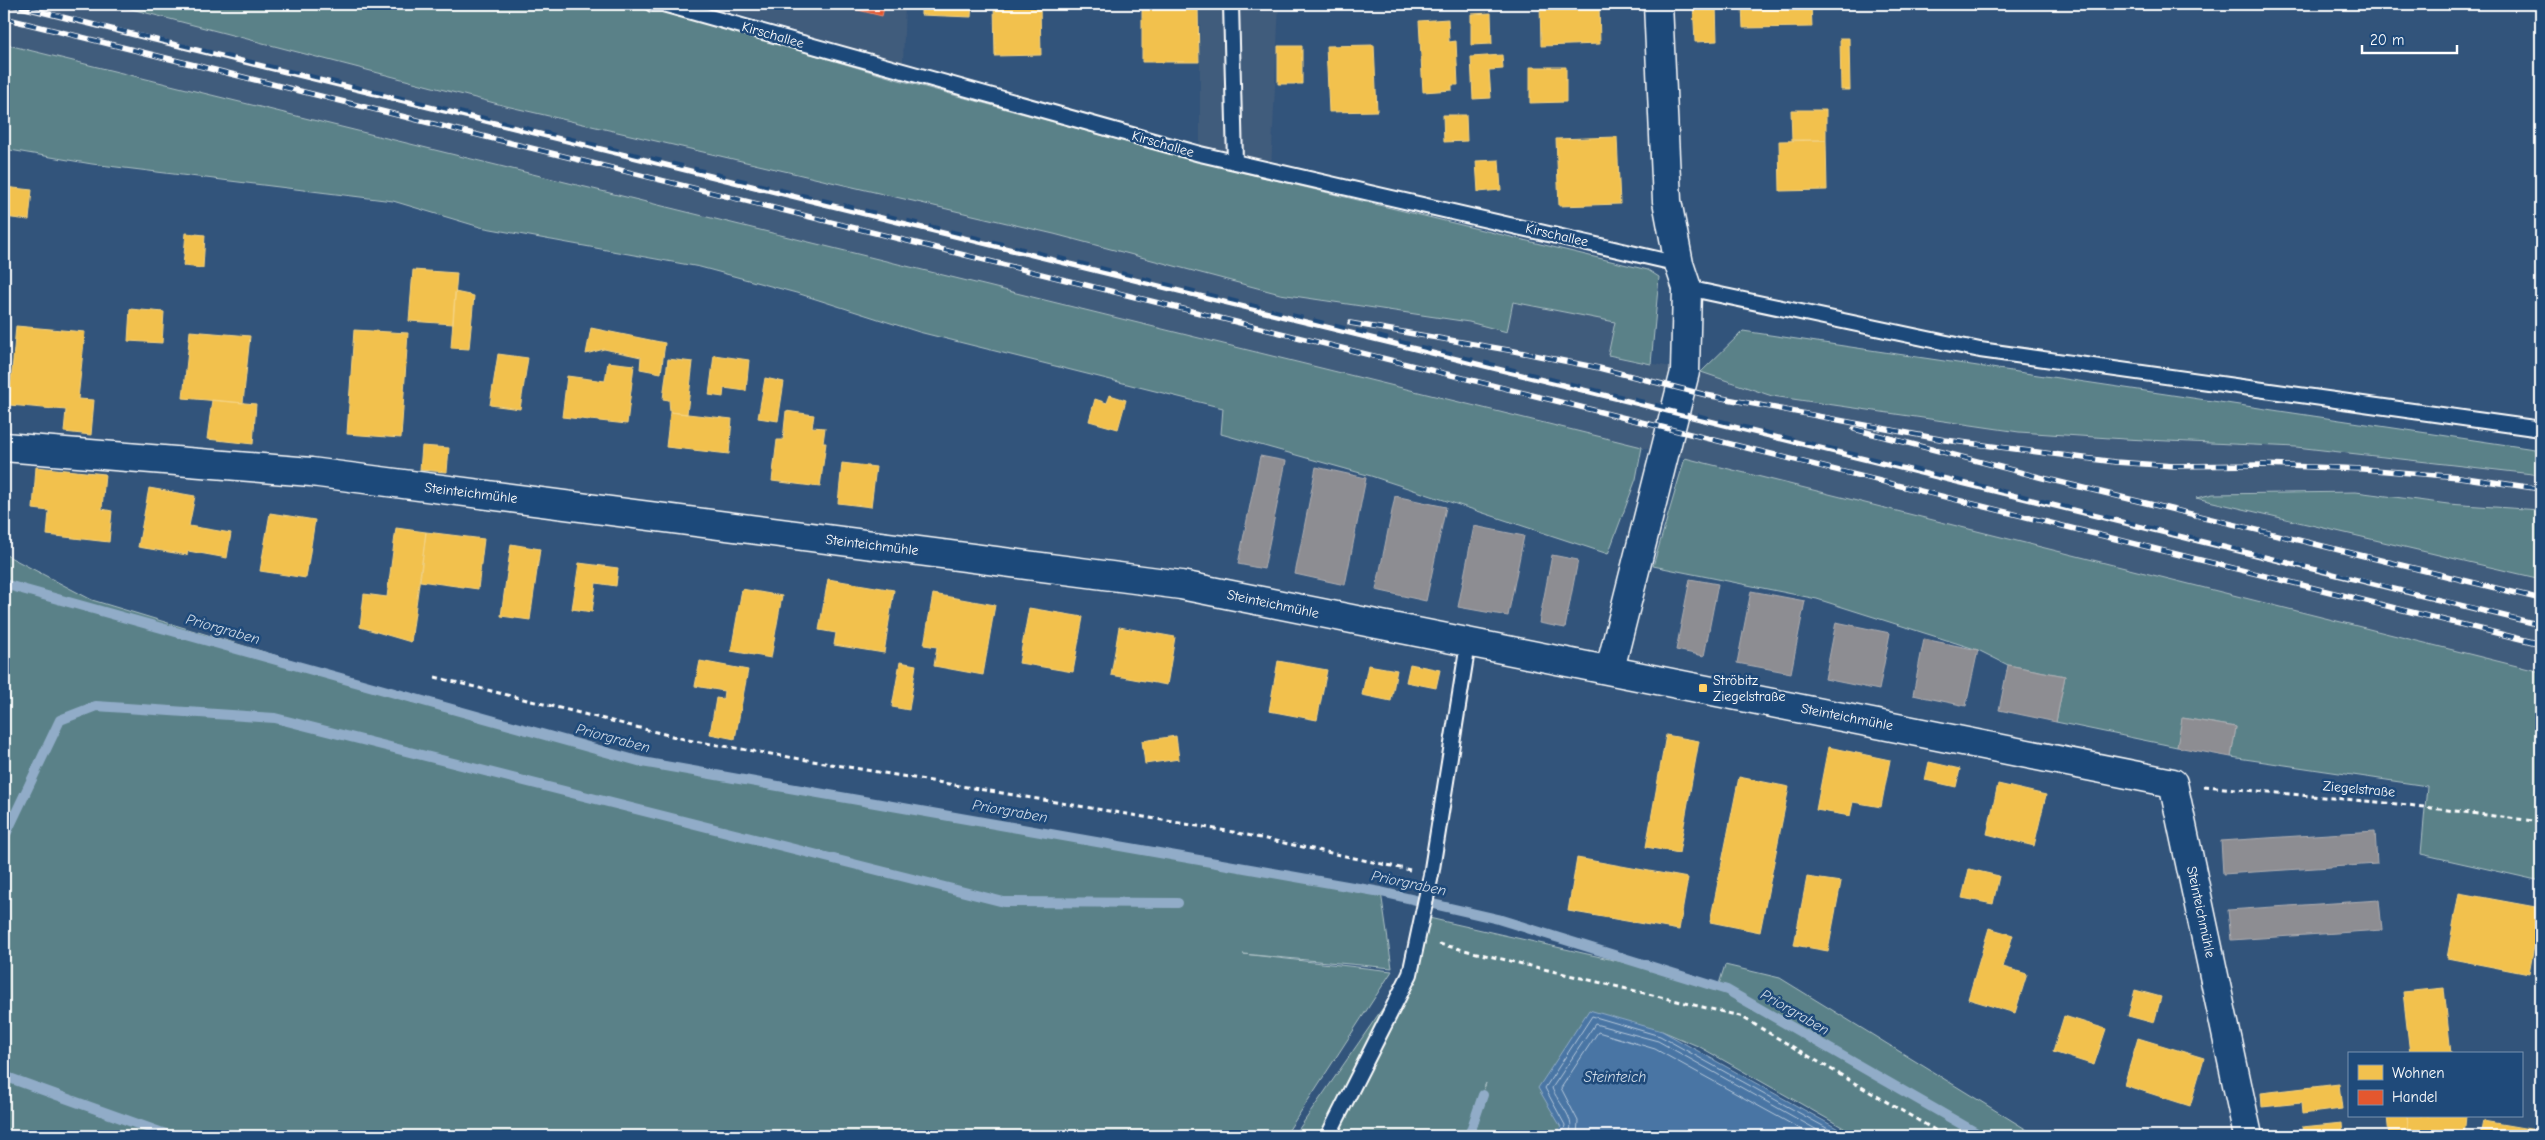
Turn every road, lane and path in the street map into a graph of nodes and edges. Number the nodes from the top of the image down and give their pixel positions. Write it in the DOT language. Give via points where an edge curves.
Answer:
graph roads {
  1 [pos="652,4"];
  2 [pos="1231,4"];
  3 [pos="1658,4"];
  4 [pos="1234,162"];
  5 [pos="1683,276"];
  6 [pos="2541,429"];
  7 [pos="4,447"];
  8 [pos="1468,644"];
  9 [pos="1610,669"];
  10 [pos="435,677"];
  11 [pos="2173,783"];
  12 [pos="2541,822"];
  13 [pos="1431,875"];
  14 [pos="1418,933"];
  15 [pos="1328,1136"];
  16 [pos="1945,1136"];
  17 [pos="2248,1136"];
  1 -- 4 [label="lane, Kirschallee" via="662,4"];
  2 -- 4 [label="lane"];
  3 -- 5 [label="street" via="1667,201"];
  4 -- 5 [label="lane, Kirschallee"];
  5 -- 6 [label="lane, Kirschallee" via="1980,350"];
  5 -- 9 [label="street" via="1685,372"];
  7 -- 8 [label="street, Steinteichmühle" via="311,472 1181,585"];
  8 -- 9 [label="street, Steinteichmühle"];
  8 -- 13 [label="lane"];
  9 -- 11 [label="street, Steinteichmühle"];
  10 -- 13 [label="path" via="688,740 1233,832"];
  11 -- 12 [label="path, Ziegelstraße" via="2408,805"];
  11 -- 17 [label="street, Steinteichmühle"];
  13 -- 14 [label="lane"];
  14 -- 15 [label="lane" via="1410,974"];
  14 -- 16 [label="path" via="1740,1016"];
}
